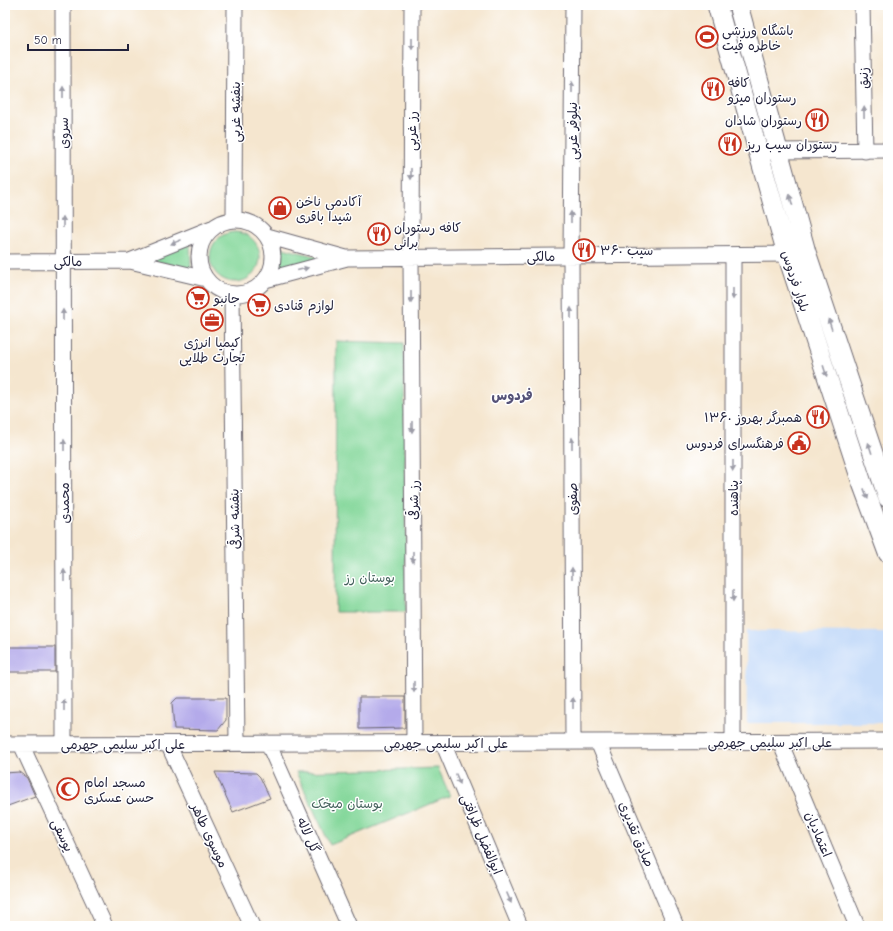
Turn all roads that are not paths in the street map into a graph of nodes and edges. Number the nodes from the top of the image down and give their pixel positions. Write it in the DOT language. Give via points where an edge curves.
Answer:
graph roads {
  1 [pos="64,5"];
  2 [pos="235,5"];
  3 [pos="412,5"];
  4 [pos="573,5"];
  5 [pos="717,5"];
  6 [pos="738,5"];
  7 [pos="862,5"];
  8 [pos="888,150"];
  9 [pos="777,151"];
  10 [pos="865,151"];
  11 [pos="758,154"];
  12 [pos="234,219"];
  13 [pos="212,227"];
  14 [pos="267,236"];
  15 [pos="806,252"];
  16 [pos="733,254"];
  17 [pos="787,254"];
  18 [pos="571,256"];
  19 [pos="347,258"];
  20 [pos="411,258"];
  21 [pos="63,261"];
  22 [pos="130,261"];
  23 [pos="5,262"];
  24 [pos="206,280"];
  25 [pos="265,280"];
  26 [pos="232,294"];
  27 [pos="888,498"];
  28 [pos="888,553"];
  29 [pos="888,741"];
  30 [pos="573,742"];
  31 [pos="598,742"];
  32 [pos="733,742"];
  33 [pos="780,742"];
  34 [pos="236,743"];
  35 [pos="268,743"];
  36 [pos="414,743"];
  37 [pos="443,743"];
  38 [pos="5,744"];
  39 [pos="21,744"];
  40 [pos="64,744"];
  41 [pos="168,744"];
  42 [pos="104,926"];
  43 [pos="252,926"];
  44 [pos="349,926"];
  45 [pos="520,926"];
  46 [pos="676,926"];
  47 [pos="857,926"];
  21 -- 1 [label="street, سروی, one-way"];
  2 -- 12 [label="street, بنفشه غربی"];
  3 -- 20 [label="street, رز غربی, one-way"];
  18 -- 4 [label="street, نیلوفر غربی, one-way"];
  5 -- 11 [label="main road, بلوار فردوس"];
  6 -- 9 [label="main road, بلوار فردوس"];
  10 -- 7 [label="street, زنبق, one-way"];
  8 -- 10 [label="street"];
  9 -- 10 [label="street"];
  9 -- 11 [label="street"];
  15 -- 9 [label="main road, بلوار فردوس, one-way"];
  11 -- 17 [label="main road, بلوار فردوس"];
  12 -- 13 [label="street"];
  12 -- 14 [label="street" via="247,221"];
  13 -- 22 [label="street, مالکی, one-way"];
  13 -- 24 [label="street" via="204,236 198,258"];
  14 -- 19 [label="street, مالکی"];
  14 -- 25 [label="street" via="273,258 271,270"];
  15 -- 17 [label="street, مالکی"];
  27 -- 15 [label="main road, بلوار فردوس, one-way"];
  16 -- 17 [label="street, مالکی"];
  16 -- 18 [label="street, مالکی"];
  16 -- 32 [label="street, پناهنده, one-way"];
  17 -- 28 [label="main road, بلوار فردوس, one-way" via="862,484"];
  18 -- 20 [label="street, مالکی"];
  30 -- 18 [label="street, صفوی, one-way"];
  19 -- 20 [label="street, مالکی"];
  25 -- 19 [label="street, مالکی, one-way"];
  20 -- 36 [label="street, رز شرقی, one-way"];
  21 -- 22 [label="street, مالکی"];
  21 -- 23 [label="street, مالکی"];
  40 -- 21 [label="street, محمدی, one-way"];
  22 -- 24 [label="street, مالکی"];
  24 -- 26 [label="street" via="222,292"];
  25 -- 26 [label="street" via="256,288"];
  26 -- 34 [label="street, بنفشه شرقی"];
  29 -- 33 [label="street, علی اکبر سلیمی جهرمی"];
  30 -- 31 [label="street, علی اکبر سلیمی جهرمی"];
  30 -- 37 [label="street, علی اکبر سلیمی جهرمی"];
  31 -- 32 [label="street, علی اکبر سلیمی جهرمی"];
  31 -- 46 [label="street, صادق تقدیری"];
  32 -- 33 [label="street, علی اکبر سلیمی جهرمی"];
  33 -- 47 [label="street, اعتمادیان"];
  34 -- 35 [label="street, علی اکبر سلیمی جهرمی"];
  34 -- 41 [label="street, علی اکبر سلیمی جهرمی"];
  35 -- 36 [label="street, علی اکبر سلیمی جهرمی"];
  35 -- 44 [label="street, گل لاله"];
  36 -- 37 [label="street, علی اکبر سلیمی جهرمی"];
  37 -- 45 [label="street, ابوالفضل ظرافتی, one-way"];
  38 -- 39 [label="street, علی اکبر سلیمی جهرمی"];
  39 -- 40 [label="street, علی اکبر سلیمی جهرمی"];
  39 -- 42 [label="street, یوسفی"];
  40 -- 41 [label="street, علی اکبر سلیمی جهرمی"];
  41 -- 43 [label="street, موسوی طاهر"];
}
